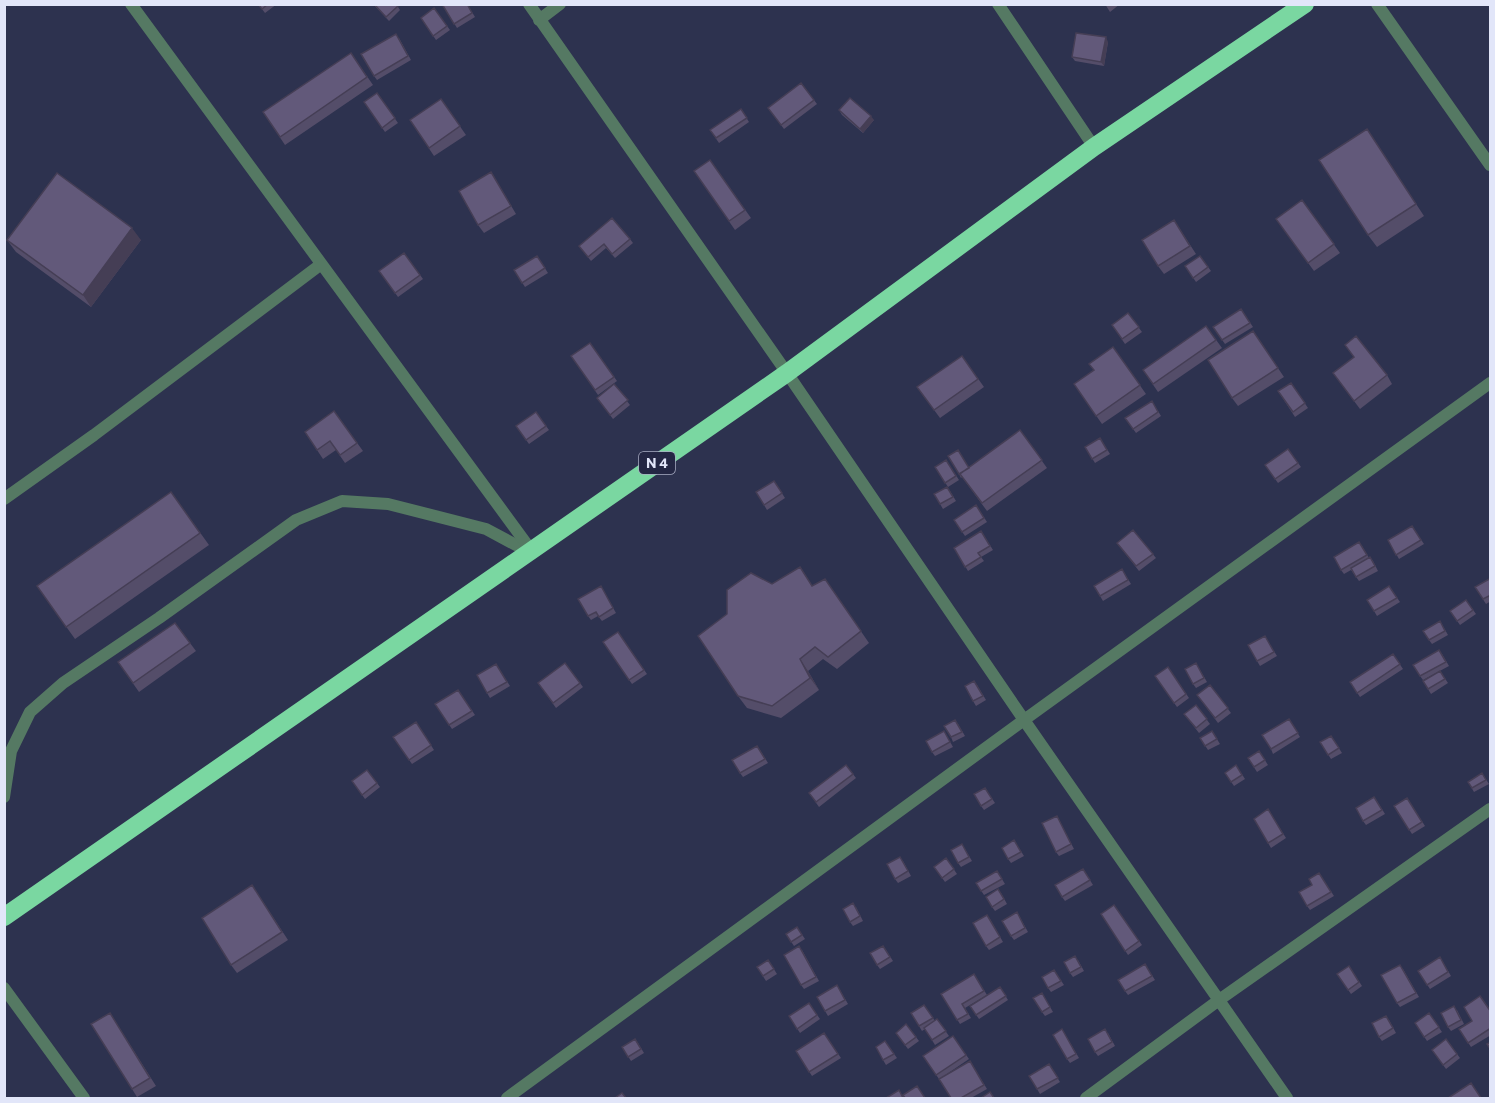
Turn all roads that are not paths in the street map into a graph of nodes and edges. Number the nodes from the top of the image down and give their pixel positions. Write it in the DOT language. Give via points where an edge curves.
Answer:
graph roads {
  1 [pos="131,4"];
  2 [pos="529,4"];
  3 [pos="560,4"];
  4 [pos="998,4"];
  5 [pos="1305,4"];
  6 [pos="1377,4"];
  7 [pos="539,20"];
  8 [pos="1094,147"];
  9 [pos="1491,165"];
  10 [pos="320,265"];
  11 [pos="787,373"];
  12 [pos="1491,383"];
  13 [pos="4,499"];
  14 [pos="530,551"];
  15 [pos="1024,720"];
  16 [pos="4,797"];
  17 [pos="1491,809"];
  18 [pos="4,917"];
  19 [pos="4,988"];
  20 [pos="1219,1000"];
  21 [pos="84,1098"];
  22 [pos="507,1098"];
  23 [pos="1086,1098"];
  24 [pos="1287,1098"];
  1 -- 10 [label="street"];
  2 -- 7 [label="street"];
  3 -- 7 [label="street"];
  4 -- 8 [label="street"];
  5 -- 8 [label="highway, N 4"];
  6 -- 9 [label="street"];
  7 -- 11 [label="street"];
  8 -- 11 [label="highway, N 4"];
  10 -- 13 [label="street"];
  10 -- 14 [label="street"];
  11 -- 14 [label="highway, N 4"];
  11 -- 15 [label="street"];
  12 -- 15 [label="street"];
  14 -- 16 [label="street" via="486,529 388,504 342,501 296,519 63,683 30,712 11,751"];
  14 -- 18 [label="highway, N 4"];
  15 -- 20 [label="street"];
  15 -- 22 [label="street"];
  17 -- 20 [label="street"];
  19 -- 21 [label="street"];
  20 -- 23 [label="street"];
  20 -- 24 [label="street"];
}
